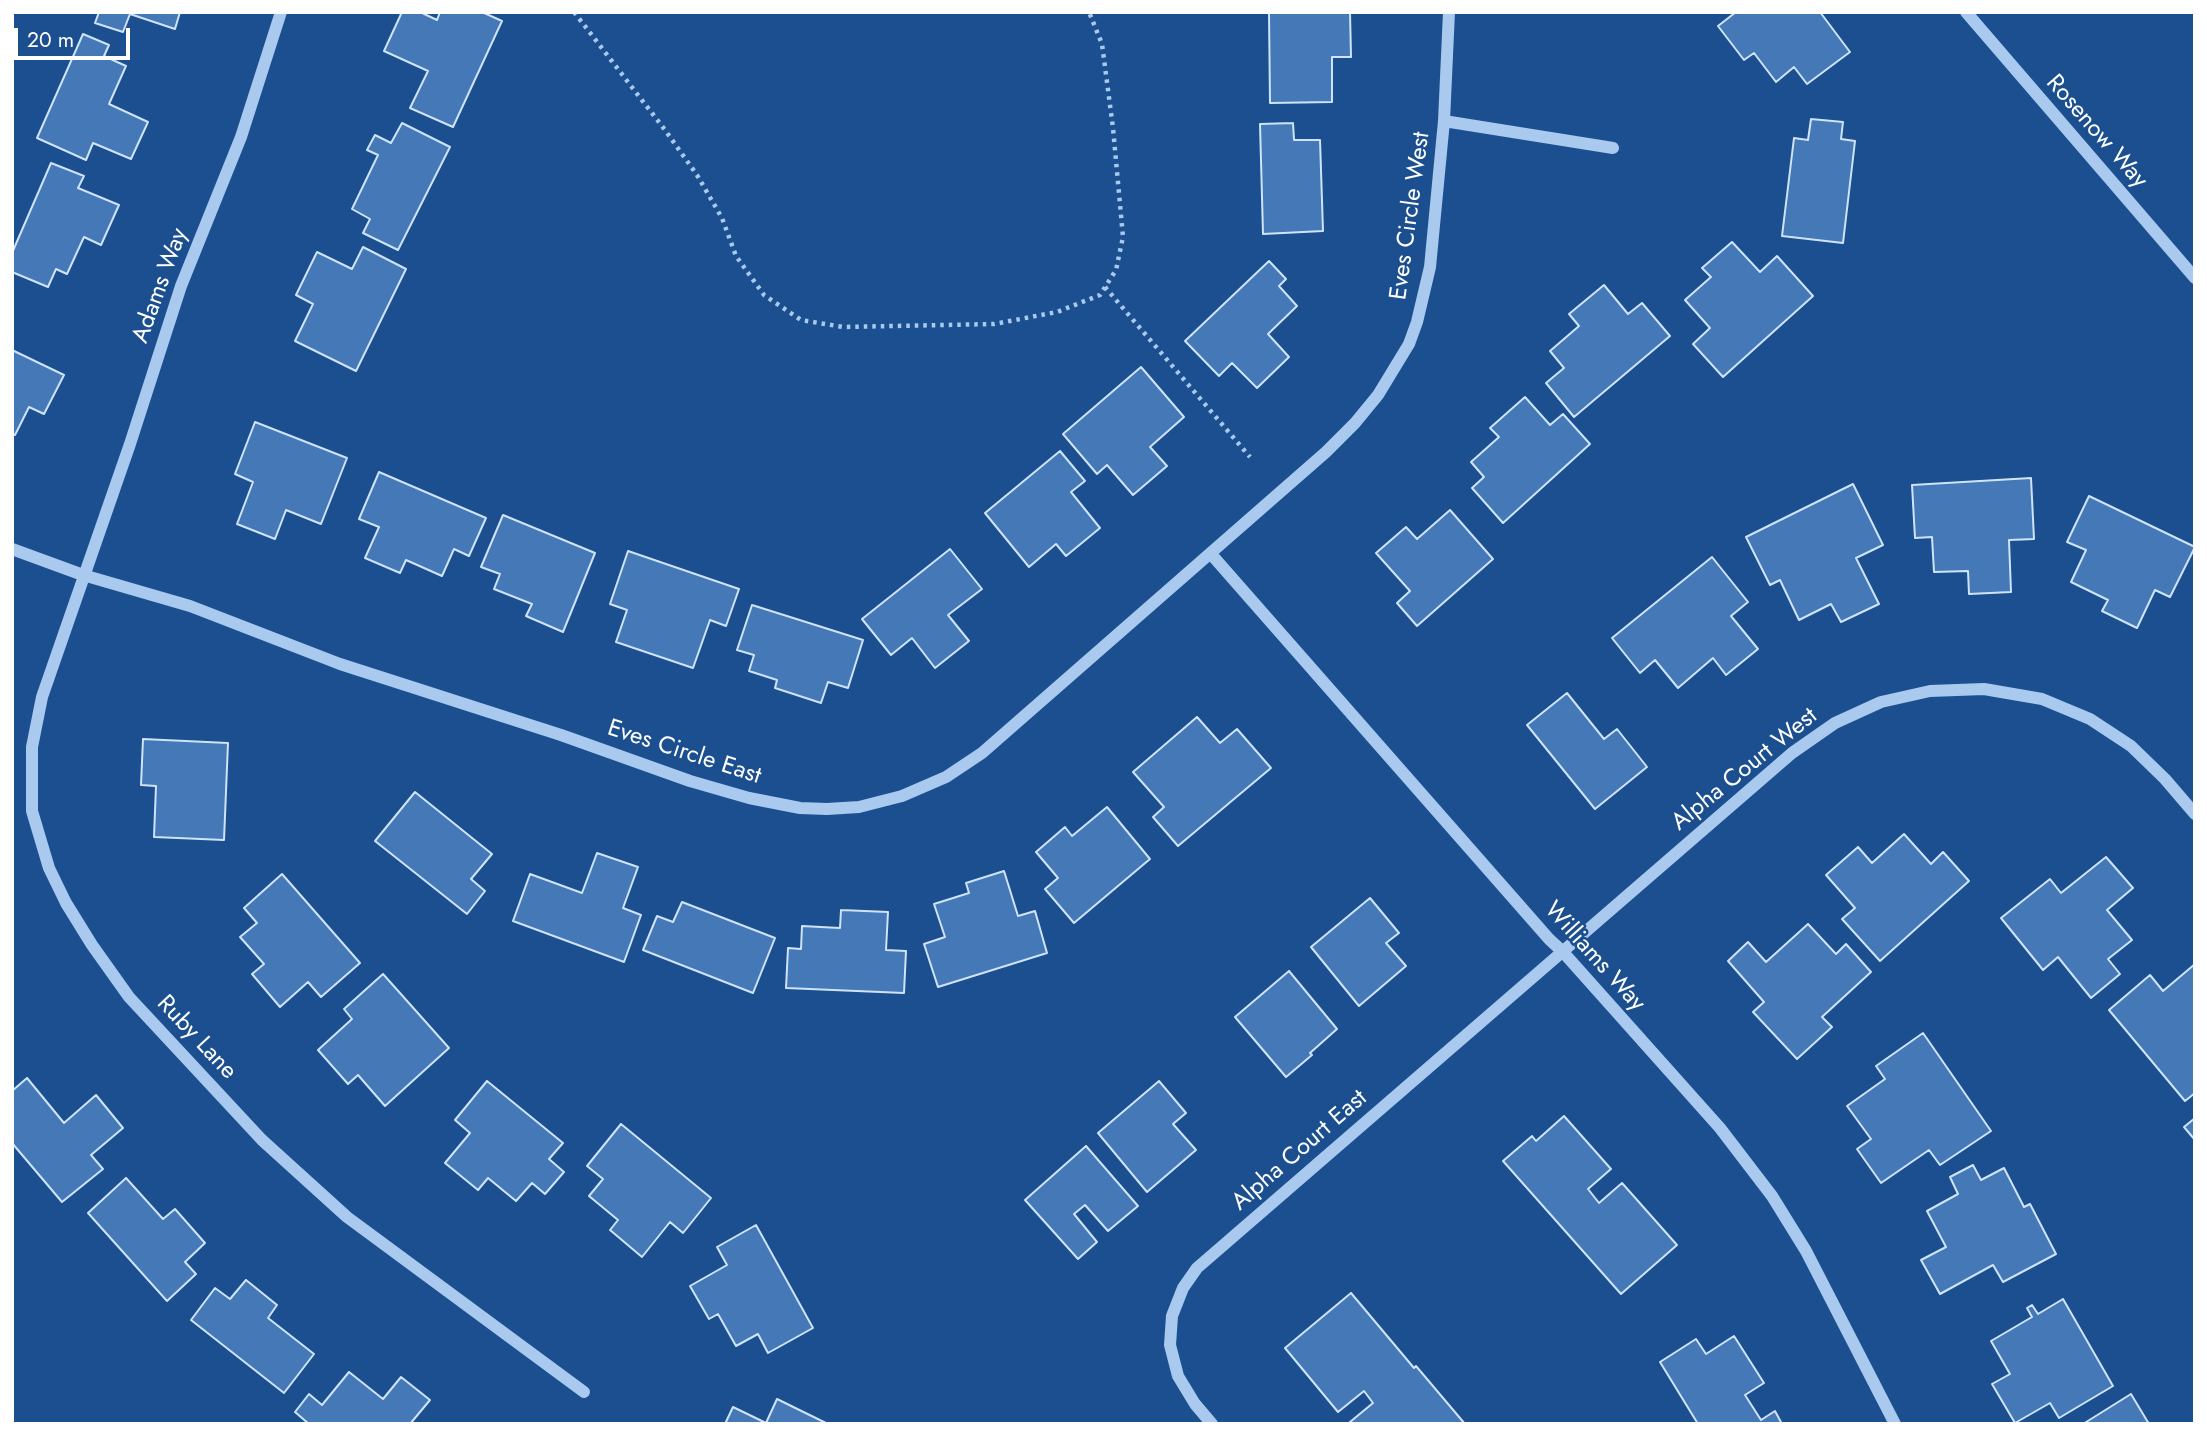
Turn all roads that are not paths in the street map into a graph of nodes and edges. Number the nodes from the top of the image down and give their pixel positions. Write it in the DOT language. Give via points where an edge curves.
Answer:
graph roads {
  1 [pos="281,12"];
  2 [pos="1449,12"];
  3 [pos="1966,12"];
  4 [pos="1444,121"];
  5 [pos="1613,148"];
  6 [pos="2195,278"];
  7 [pos="12,549"];
  8 [pos="1211,554"];
  9 [pos="83,575"];
  10 [pos="2195,814"];
  11 [pos="1563,952"];
  12 [pos="584,1392"];
  13 [pos="1212,1424"];
  14 [pos="1895,1424"];
  1 -- 9 [label="street, Adams Way"];
  2 -- 4 [label="street, Eves Circle West"];
  3 -- 6 [label="street, Rosenow Way"];
  4 -- 5 [label="street"];
  4 -- 8 [label="street, Eves Circle West" via="1430,267 1409,344 1355,423"];
  7 -- 9 [label="street, Eves Circle East"];
  8 -- 9 [label="street, Eves Circle East" via="982,753 946,777 902,796 827,809 749,798 690,781 341,664 190,606"];
  8 -- 11 [label="street, Williams Way"];
  9 -- 12 [label="street, Ruby Lane" via="42,697 30,781 32,810 49,868 66,903 129,997 262,1140 347,1217"];
  10 -- 11 [label="street, Alpha Court West" via="2131,746 2090,719 2042,699 1984,689 1930,691 1881,702 1835,723 1793,753"];
  11 -- 13 [label="street, Alpha Court East" via="1197,1268 1172,1316 1171,1345 1178,1377"];
  11 -- 14 [label="street, Williams Way" via="1720,1128 1772,1196 1806,1251"];
}
